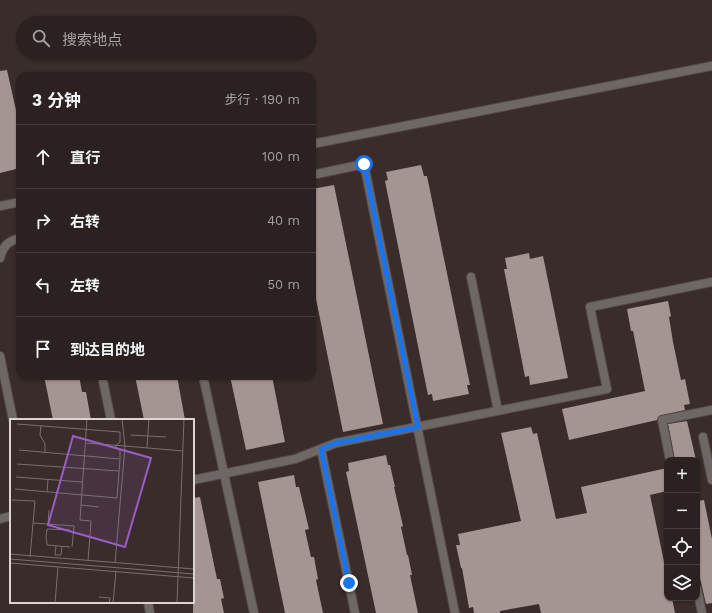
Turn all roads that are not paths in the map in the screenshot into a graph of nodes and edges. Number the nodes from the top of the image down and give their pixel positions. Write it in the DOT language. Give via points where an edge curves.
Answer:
graph roads {
  1 [pos="712,66"];
  2 [pos="316,143"];
  3 [pos="316,173"];
  4 [pos="16,203"];
  5 [pos="0,206"];
  6 [pos="16,239"];
  7 [pos="0,258"];
  8 [pos="471,277"];
  9 [pos="712,282"];
  10 [pos="0,356"];
  11 [pos="103,380"];
  12 [pos="204,380"];
  13 [pos="712,410"];
  14 [pos="498,411"];
  15 [pos="13,419"];
  16 [pos="111,419"];
  17 [pos="418,427"];
  18 [pos="702,437"];
  19 [pos="321,449"];
  20 [pos="669,457"];
  21 [pos="224,474"];
  22 [pos="194,480"];
  23 [pos="712,480"];
  24 [pos="10,516"];
  25 [pos="0,519"];
  26 [pos="700,601"];
  27 [pos="148,603"];
  28 [pos="150,613"];
  29 [pos="254,613"];
  30 [pos="355,613"];
  31 [pos="456,613"];
  32 [pos="702,613"];
  1 -- 2 [label="street"];
  3 -- 17 [label="street" via="364,164"];
  4 -- 5 [label="street"];
  6 -- 7 [label="street" via="5,245"];
  8 -- 14 [label="street"];
  9 -- 14 [label="street" via="590,307 607,389"];
  10 -- 15 [label="street"];
  11 -- 16 [label="street"];
  12 -- 21 [label="street"];
  13 -- 20 [label="street" via="662,420"];
  14 -- 17 [label="street"];
  17 -- 19 [label="street" via="336,443"];
  17 -- 31 [label="street"];
  18 -- 23 [label="street"];
  19 -- 21 [label="street" via="295,459"];
  19 -- 30 [label="street"];
  21 -- 22 [label="street"];
  21 -- 29 [label="street"];
  24 -- 25 [label="street"];
  26 -- 32 [label="street"];
  27 -- 28 [label="street"];
}
